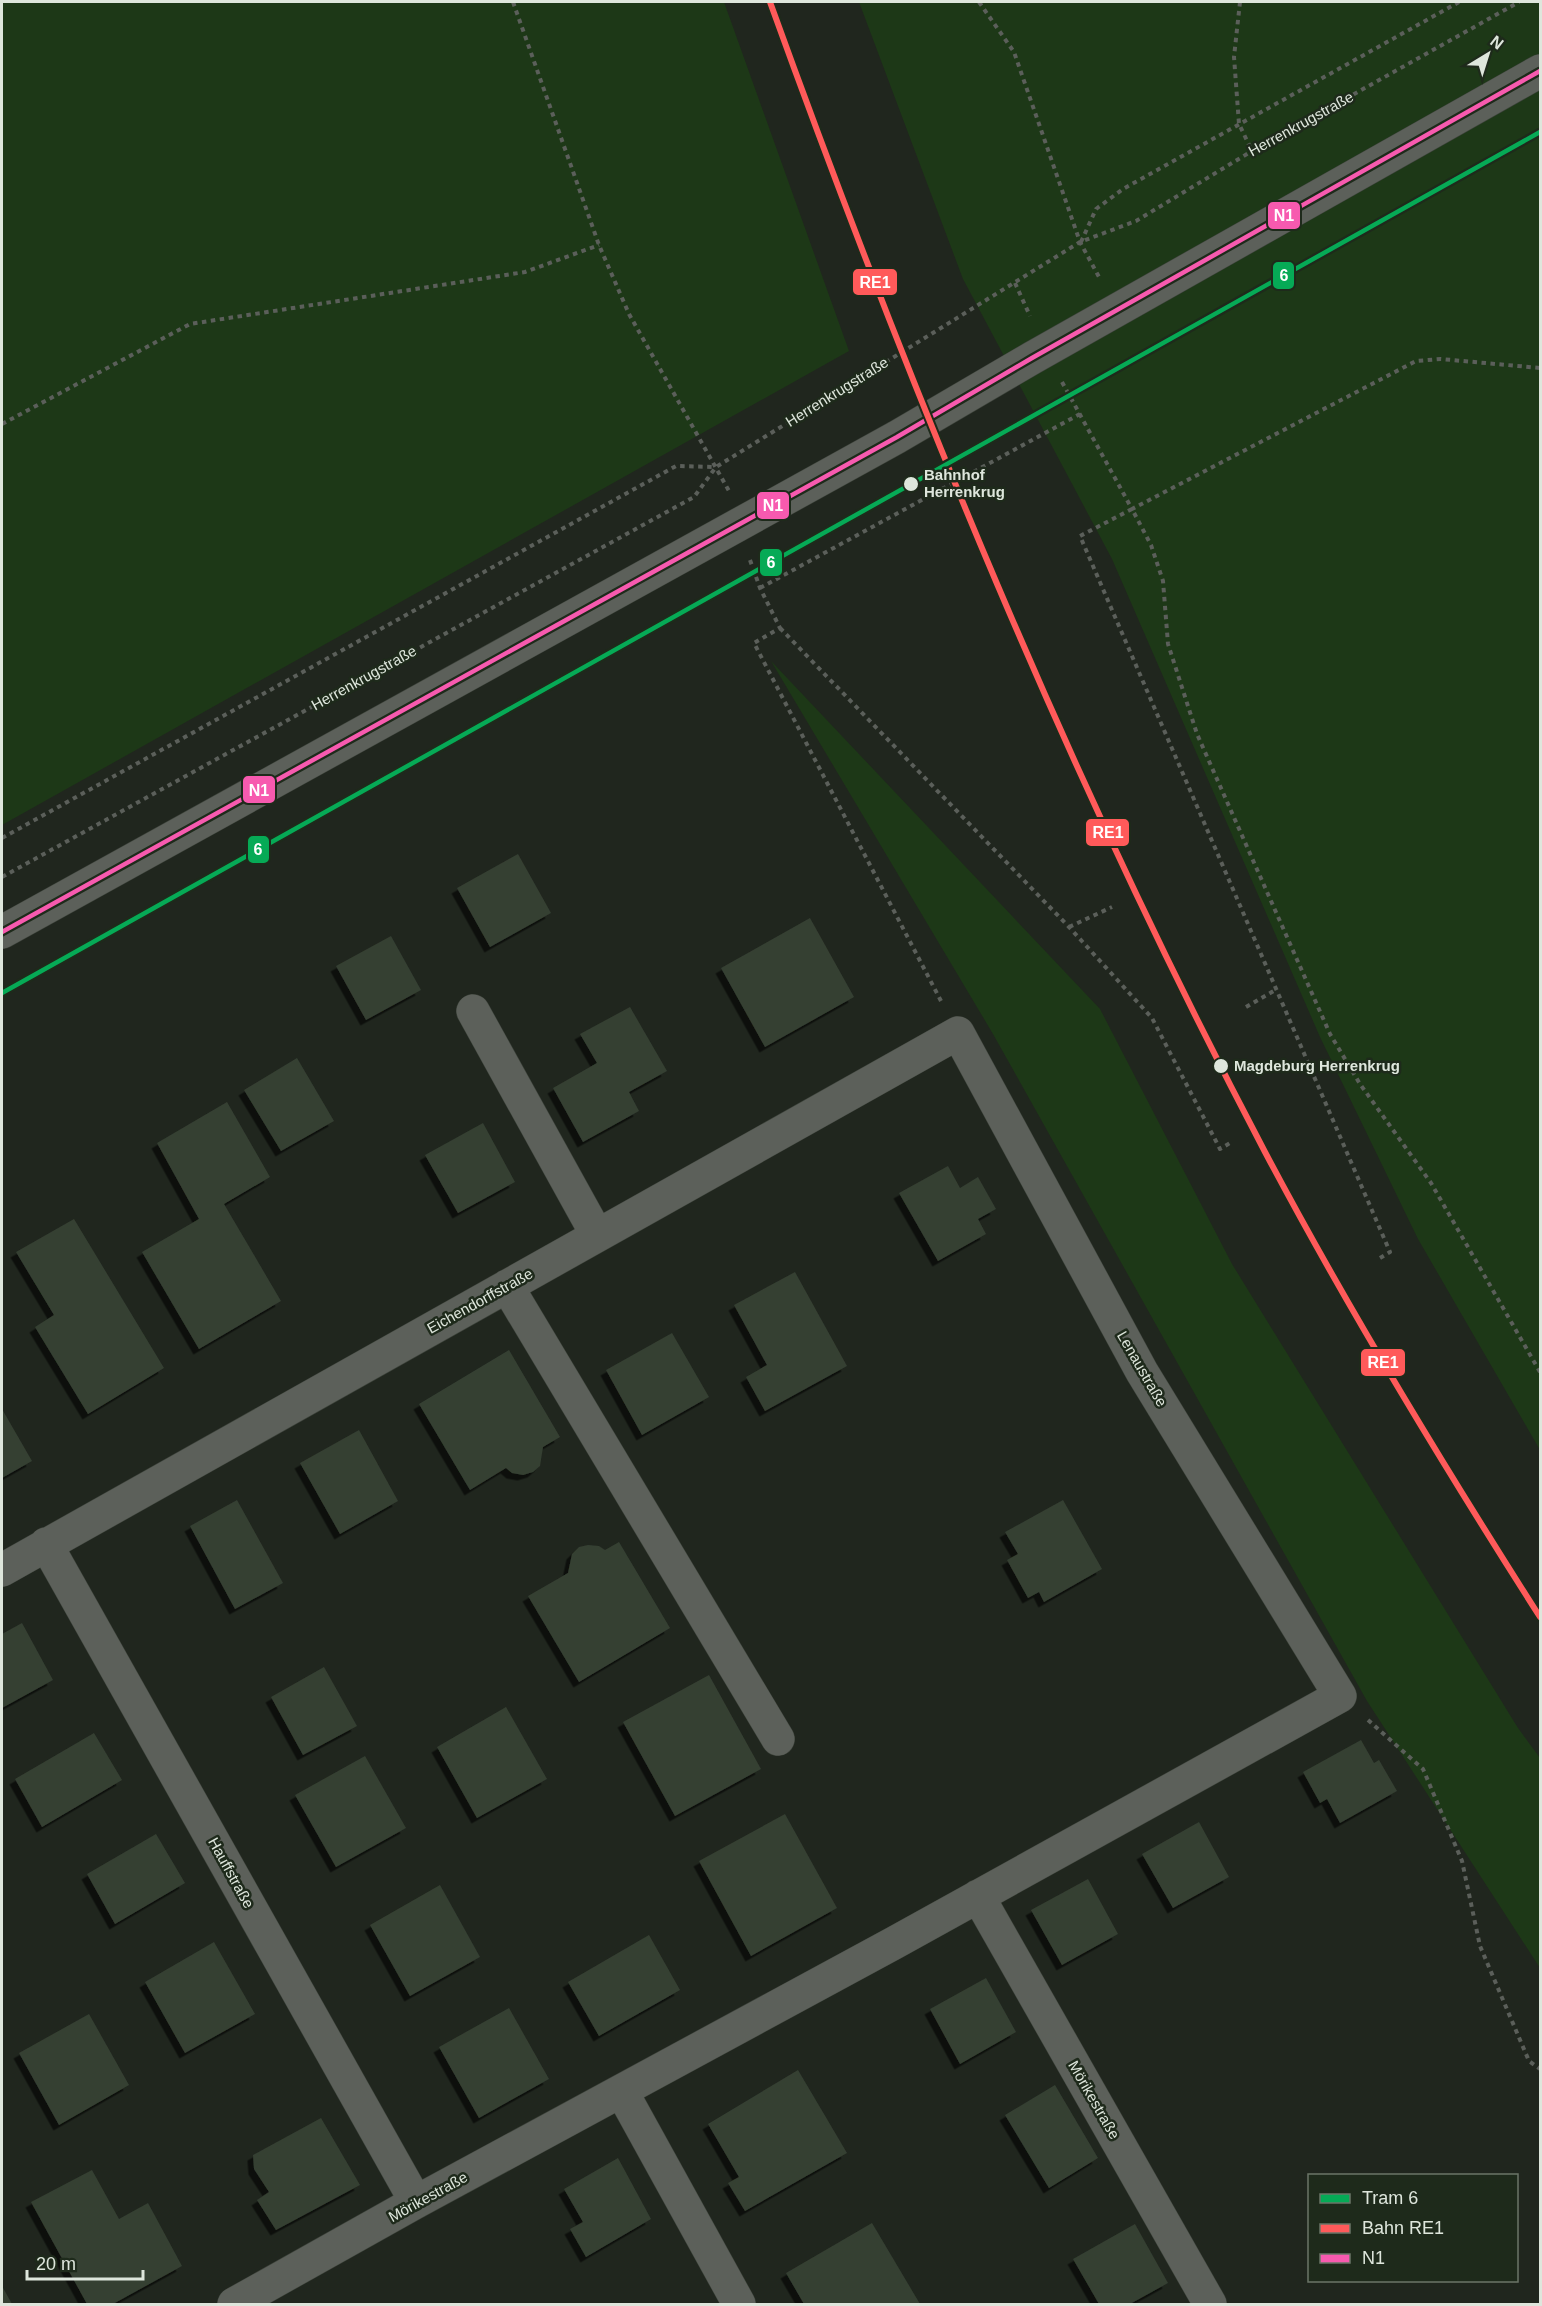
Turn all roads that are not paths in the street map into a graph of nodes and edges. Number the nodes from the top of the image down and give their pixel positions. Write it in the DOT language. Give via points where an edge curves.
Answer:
graph roads {
  1 [pos="1540,71"];
  2 [pos="2,932"];
  3 [pos="473,1011"];
  4 [pos="958,1033"];
  5 [pos="597,1235"];
  6 [pos="507,1286"];
  7 [pos="46,1544"];
  8 [pos="2,1569"];
  9 [pos="1340,1696"];
  10 [pos="778,1739"];
  11 [pos="978,1896"];
  12 [pos="622,2091"];
  13 [pos="416,2202"];
  14 [pos="234,2304"];
  15 [pos="739,2304"];
  16 [pos="1210,2304"];
  1 -- 2 [label="street" via="744,521"];
  3 -- 5 [label="street"];
  4 -- 5 [label="street, Eichendorffstraße"];
  4 -- 9 [label="street, Lenaustraße" via="1142,1372"];
  5 -- 6 [label="street, Eichendorffstraße"];
  6 -- 7 [label="street, Eichendorffstraße"];
  6 -- 10 [label="street"];
  7 -- 8 [label="street, Eichendorffstraße"];
  7 -- 13 [label="street, Hauffstraße"];
  9 -- 11 [label="street, Mörikestraße"];
  11 -- 12 [label="street, Mörikestraße"];
  11 -- 16 [label="street, Mörikestraße"];
  12 -- 13 [label="street, Mörikestraße"];
  12 -- 15 [label="street"];
  13 -- 14 [label="street, Mörikestraße"];
}
